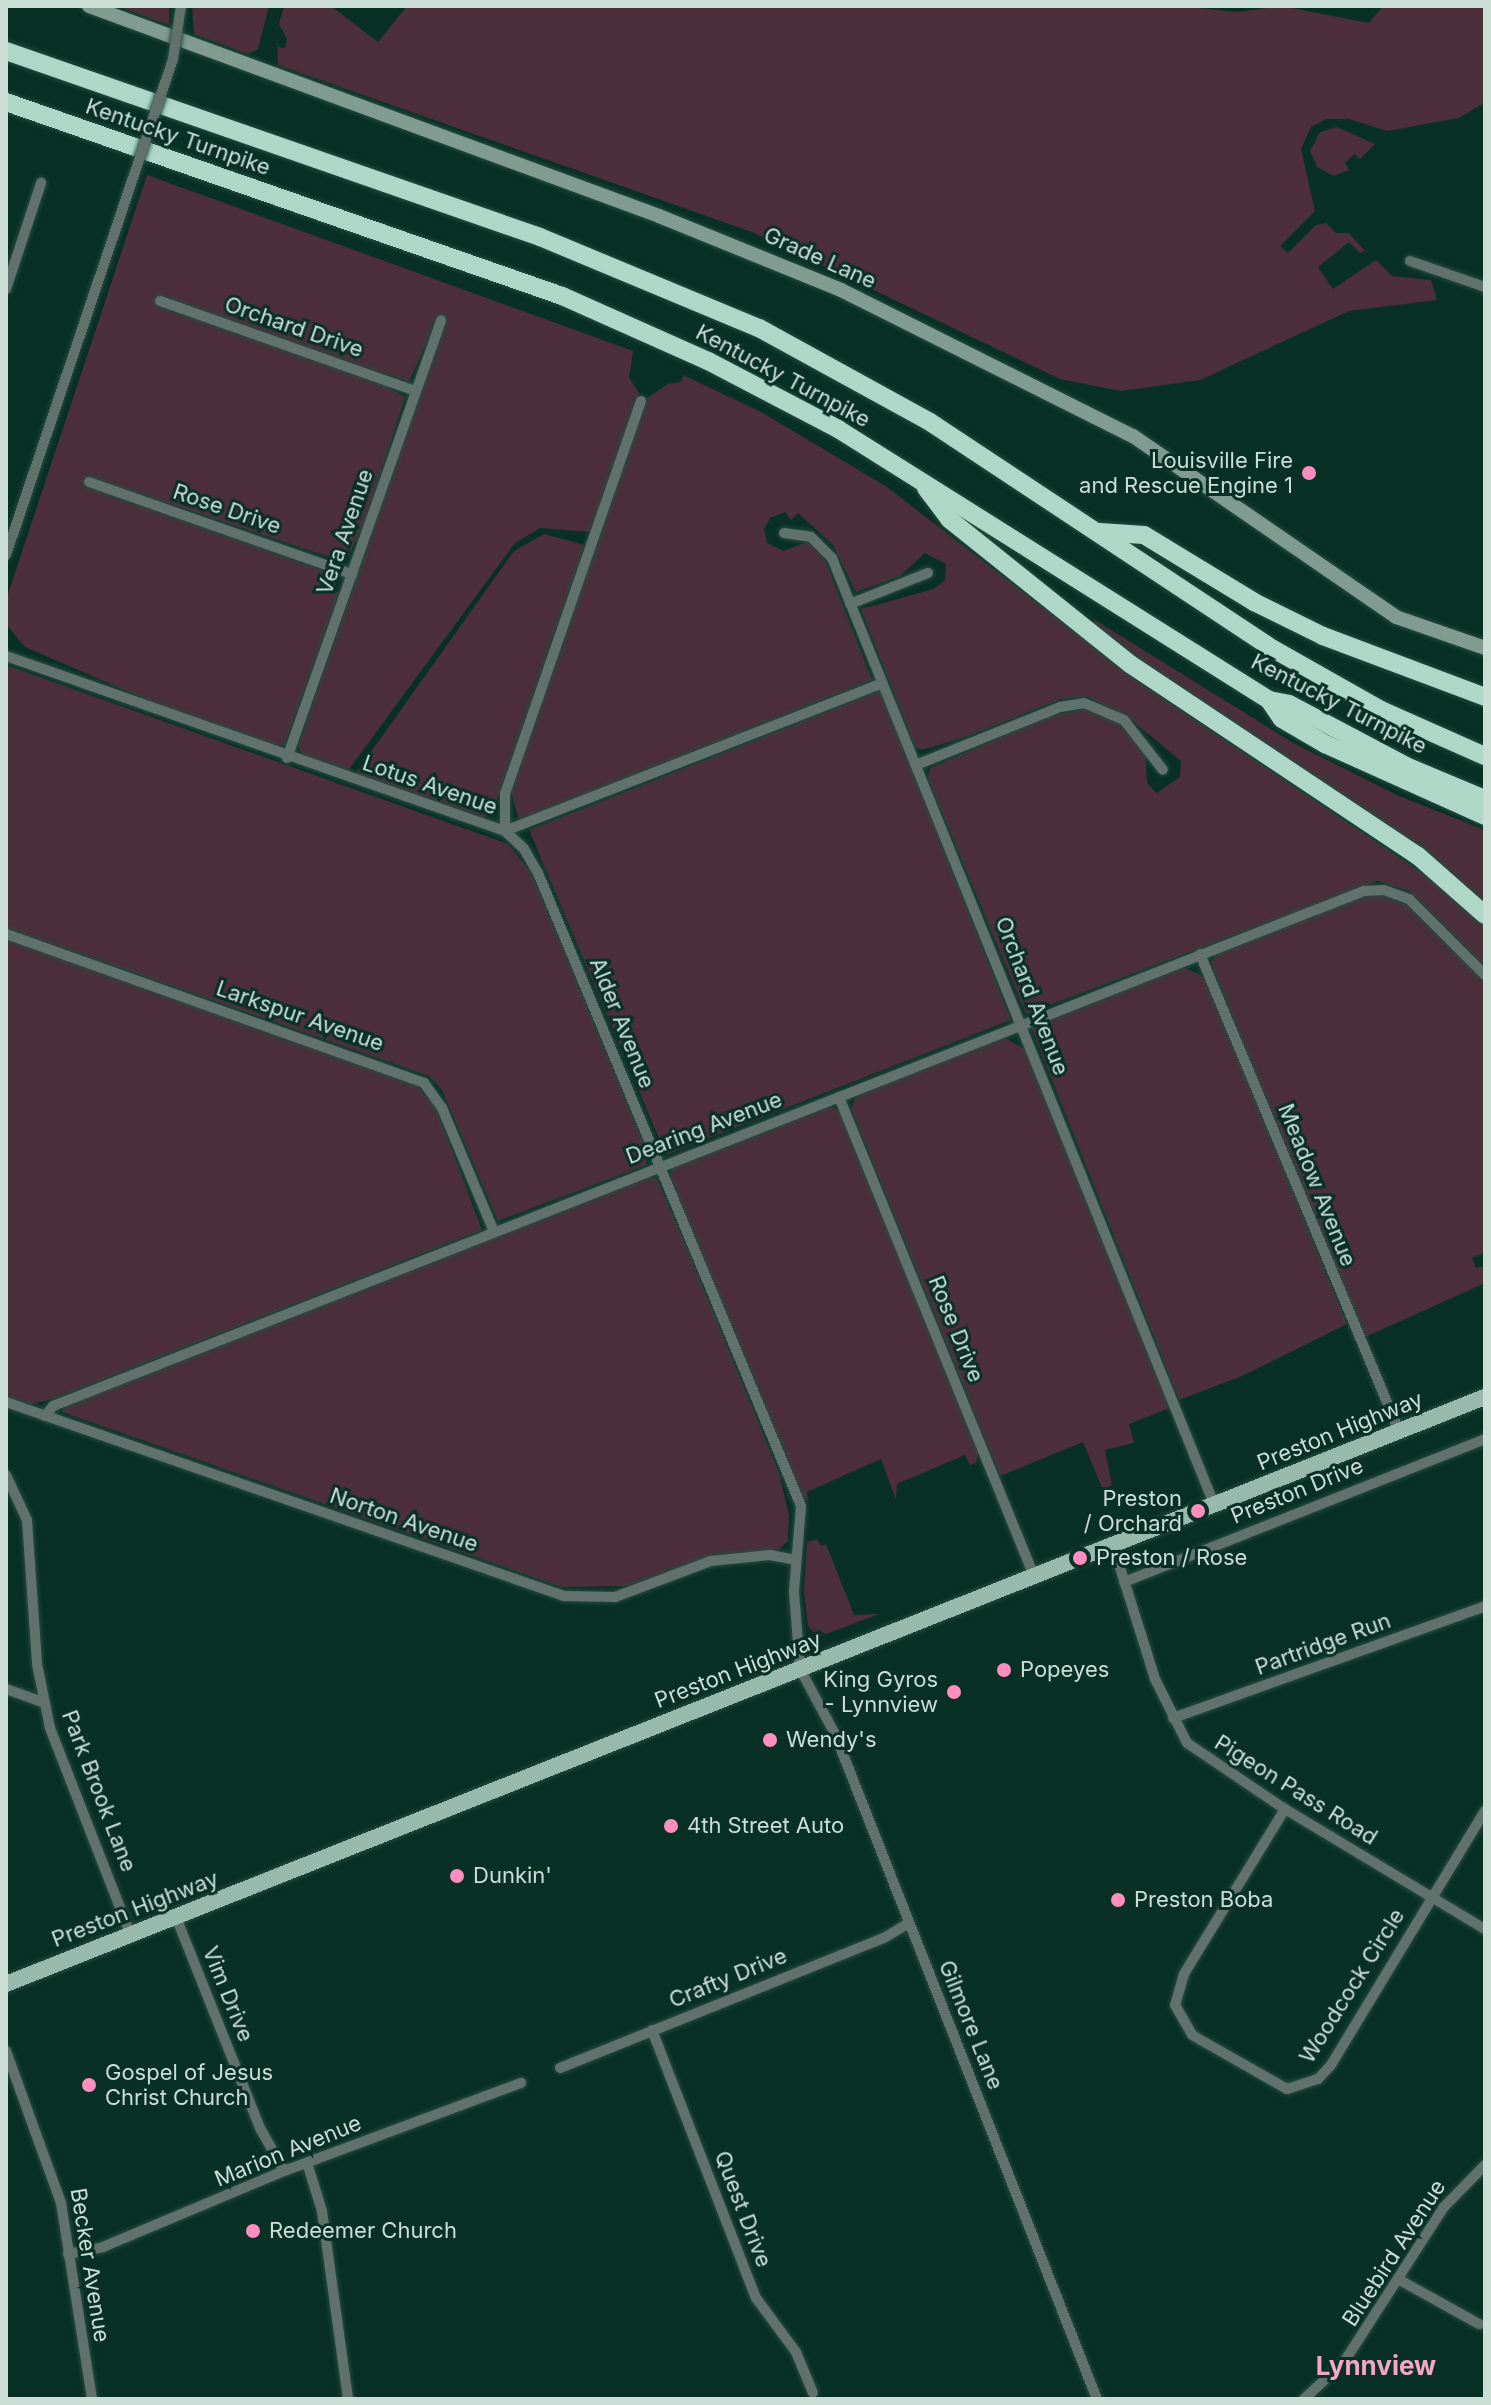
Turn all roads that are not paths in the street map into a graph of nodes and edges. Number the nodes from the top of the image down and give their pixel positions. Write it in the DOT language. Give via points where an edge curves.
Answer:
graph roads {
  1 [pos="89,6"];
  2 [pos="181,6"];
  3 [pos="6,51"];
  4 [pos="6,102"];
  5 [pos="41,183"];
  6 [pos="6,249"];
  7 [pos="18,253"];
  8 [pos="1410,261"];
  9 [pos="1485,287"];
  10 [pos="6,289"];
  11 [pos="160,301"];
  12 [pos="441,320"];
  13 [pos="415,391"];
  14 [pos="641,401"];
  15 [pos="89,482"];
  16 [pos="922,483"];
  17 [pos="1097,532"];
  18 [pos="784,533"];
  19 [pos="6,555"];
  20 [pos="928,573"];
  21 [pos="352,574"];
  22 [pos="850,604"];
  23 [pos="1485,648"];
  24 [pos="6,656"];
  25 [pos="882,683"];
  26 [pos="1485,697"];
  27 [pos="1269,700"];
  28 [pos="1485,756"];
  29 [pos="287,758"];
  30 [pos="916,765"];
  31 [pos="1163,770"];
  32 [pos="1485,799"];
  33 [pos="1485,816"];
  34 [pos="505,831"];
  35 [pos="1485,915"];
  36 [pos="6,934"];
  37 [pos="1200,954"];
  38 [pos="1485,975"];
  39 [pos="1021,1025"];
  40 [pos="839,1097"];
  41 [pos="659,1167"];
  42 [pos="494,1232"];
  43 [pos="1485,1397"];
  44 [pos="6,1402"];
  45 [pos="45,1416"];
  46 [pos="1399,1431"];
  47 [pos="1485,1439"];
  48 [pos="6,1475"];
  49 [pos="1214,1504"];
  50 [pos="1113,1545"];
  51 [pos="796,1560"];
  52 [pos="1034,1576"];
  53 [pos="1124,1582"];
  54 [pos="1485,1606"];
  55 [pos="800,1669"];
  56 [pos="6,1689"];
  57 [pos="45,1703"];
  58 [pos="1173,1718"];
  59 [pos="1285,1809"];
  60 [pos="1485,1811"];
  61 [pos="1432,1897"];
  62 [pos="176,1917"];
  63 [pos="909,1923"];
  64 [pos="1485,1929"];
  65 [pos="130,1933"];
  66 [pos="6,1984"];
  67 [pos="652,2030"];
  68 [pos="6,2051"];
  69 [pos="560,2068"];
  70 [pos="521,2083"];
  71 [pos="1485,2165"];
  72 [pos="308,2166"];
  73 [pos="284,2171"];
  74 [pos="68,2254"];
  75 [pos="1398,2279"];
  76 [pos="1479,2324"];
  77 [pos="813,2393"];
  78 [pos="92,2399"];
  79 [pos="348,2399"];
  80 [pos="1097,2399"];
  81 [pos="1304,2399"];
  1 -- 23 [label="main road, Grade Lane" via="659,216 841,290 1133,436 1396,617"];
  2 -- 19 [label="street, bridge" via="169,73"];
  3 -- 17 [label="highway" via="641,276 860,380"];
  4 -- 16 [label="highway, Kentucky Turnpike" via="593,308 779,397"];
  5 -- 7 [label="street"];
  6 -- 7 [label="street"];
  7 -- 10 [label="street"];
  8 -- 9 [label="street"];
  11 -- 13 [label="street, Orchard Drive"];
  12 -- 13 [label="street, Vera Avenue"];
  13 -- 21 [label="street, Vera Avenue"];
  14 -- 34 [label="street" via="505,793"];
  15 -- 21 [label="street, Rose Drive"];
  16 -- 27 [label="highway, Kentucky Turnpike"];
  16 -- 35 [label="highway" via="949,519 1130,664 1418,856"];
  17 -- 26 [label="highway" via="1144,535 1231,589 1323,636"];
  17 -- 28 [label="highway" via="1268,646 1381,710"];
  18 -- 22 [label="street, Orchard Avenue" via="806,535 826,548"];
  20 -- 22 [label="street"];
  21 -- 29 [label="street, Vera Avenue"];
  22 -- 25 [label="street, Orchard Avenue"];
  24 -- 29 [label="street, Lotus Avenue"];
  25 -- 30 [label="street, Orchard Avenue"];
  25 -- 34 [label="street, Lotus Avenue"];
  27 -- 32 [label="highway, Kentucky Turnpike" via="1289,704 1406,766"];
  27 -- 33 [label="highway" via="1282,719 1335,749"];
  29 -- 34 [label="street, Lotus Avenue"];
  30 -- 31 [label="street" via="1060,707 1084,703 1124,720"];
  30 -- 39 [label="street, Orchard Avenue"];
  34 -- 41 [label="street, Alder Avenue" via="538,873"];
  36 -- 42 [label="street, Larkspur Avenue" via="424,1083 442,1108"];
  37 -- 38 [label="street, Dearing Avenue" via="1353,894 1384,890 1417,905"];
  37 -- 39 [label="street, Dearing Avenue"];
  37 -- 46 [label="street, Meadow Avenue"];
  39 -- 40 [label="street, Dearing Avenue"];
  39 -- 49 [label="street, Orchard Avenue"];
  40 -- 41 [label="street, Dearing Avenue"];
  40 -- 52 [label="street, Rose Drive"];
  41 -- 42 [label="street, Dearing Avenue"];
  41 -- 51 [label="street, Alder Avenue" via="801,1506"];
  42 -- 45 [label="street, Dearing Avenue" via="53,1406"];
  43 -- 46 [label="main road, Preston Highway"];
  44 -- 45 [label="street, Norton Avenue"];
  45 -- 51 [label="street, Norton Avenue" via="564,1596 615,1597 711,1561 770,1555"];
  46 -- 49 [label="main road, Preston Highway"];
  47 -- 53 [label="street, Preston Drive"];
  48 -- 57 [label="street, Park Brook Lane" via="27,1520"];
  49 -- 50 [label="main road, Preston Highway"];
  50 -- 52 [label="main road, Preston Highway"];
  50 -- 53 [label="street, Pigeon Pass Road"];
  51 -- 55 [label="street, Alder Avenue"];
  52 -- 55 [label="main road, Preston Highway"];
  53 -- 58 [label="street, Pigeon Pass Road"];
  54 -- 58 [label="street, Partridge Run"];
  55 -- 62 [label="main road, Preston Highway"];
  55 -- 63 [label="street, Gilmore Lane" via="835,1734"];
  56 -- 57 [label="street"];
  57 -- 65 [label="street, Park Brook Lane"];
  58 -- 59 [label="street, Pigeon Pass Road" via="1197,1753"];
  59 -- 61 [label="street, Pigeon Pass Road"];
  59 -- 61 [label="street, Woodcock Circle" via="1175,1996 1185,2029 1272,2085 1304,2086 1331,2065"];
  60 -- 61 [label="street, Woodcock Circle"];
  61 -- 64 [label="street, Pigeon Pass Road"];
  62 -- 65 [label="main road, Preston Highway"];
  62 -- 73 [label="street, Vim Drive" via="260,2128"];
  63 -- 67 [label="street, Crafty Drive" via="884,1938"];
  63 -- 80 [label="street, Gilmore Lane"];
  65 -- 66 [label="main road, Preston Highway"];
  67 -- 69 [label="street, Crafty Drive"];
  67 -- 77 [label="street, Quest Drive" via="756,2298 796,2352"];
  68 -- 74 [label="street, Becker Avenue" via="56,2180"];
  70 -- 72 [label="street, Marion Avenue"];
  71 -- 75 [label="street, Bluebird Avenue" via="1444,2207"];
  72 -- 73 [label="street, Marion Avenue"];
  72 -- 79 [label="street" via="322,2211"];
  73 -- 74 [label="street, Marion Avenue" via="103,2247"];
  74 -- 78 [label="street, Becker Avenue"];
  75 -- 76 [label="street"];
  75 -- 81 [label="street, Bluebird Avenue" via="1344,2362"];
}
